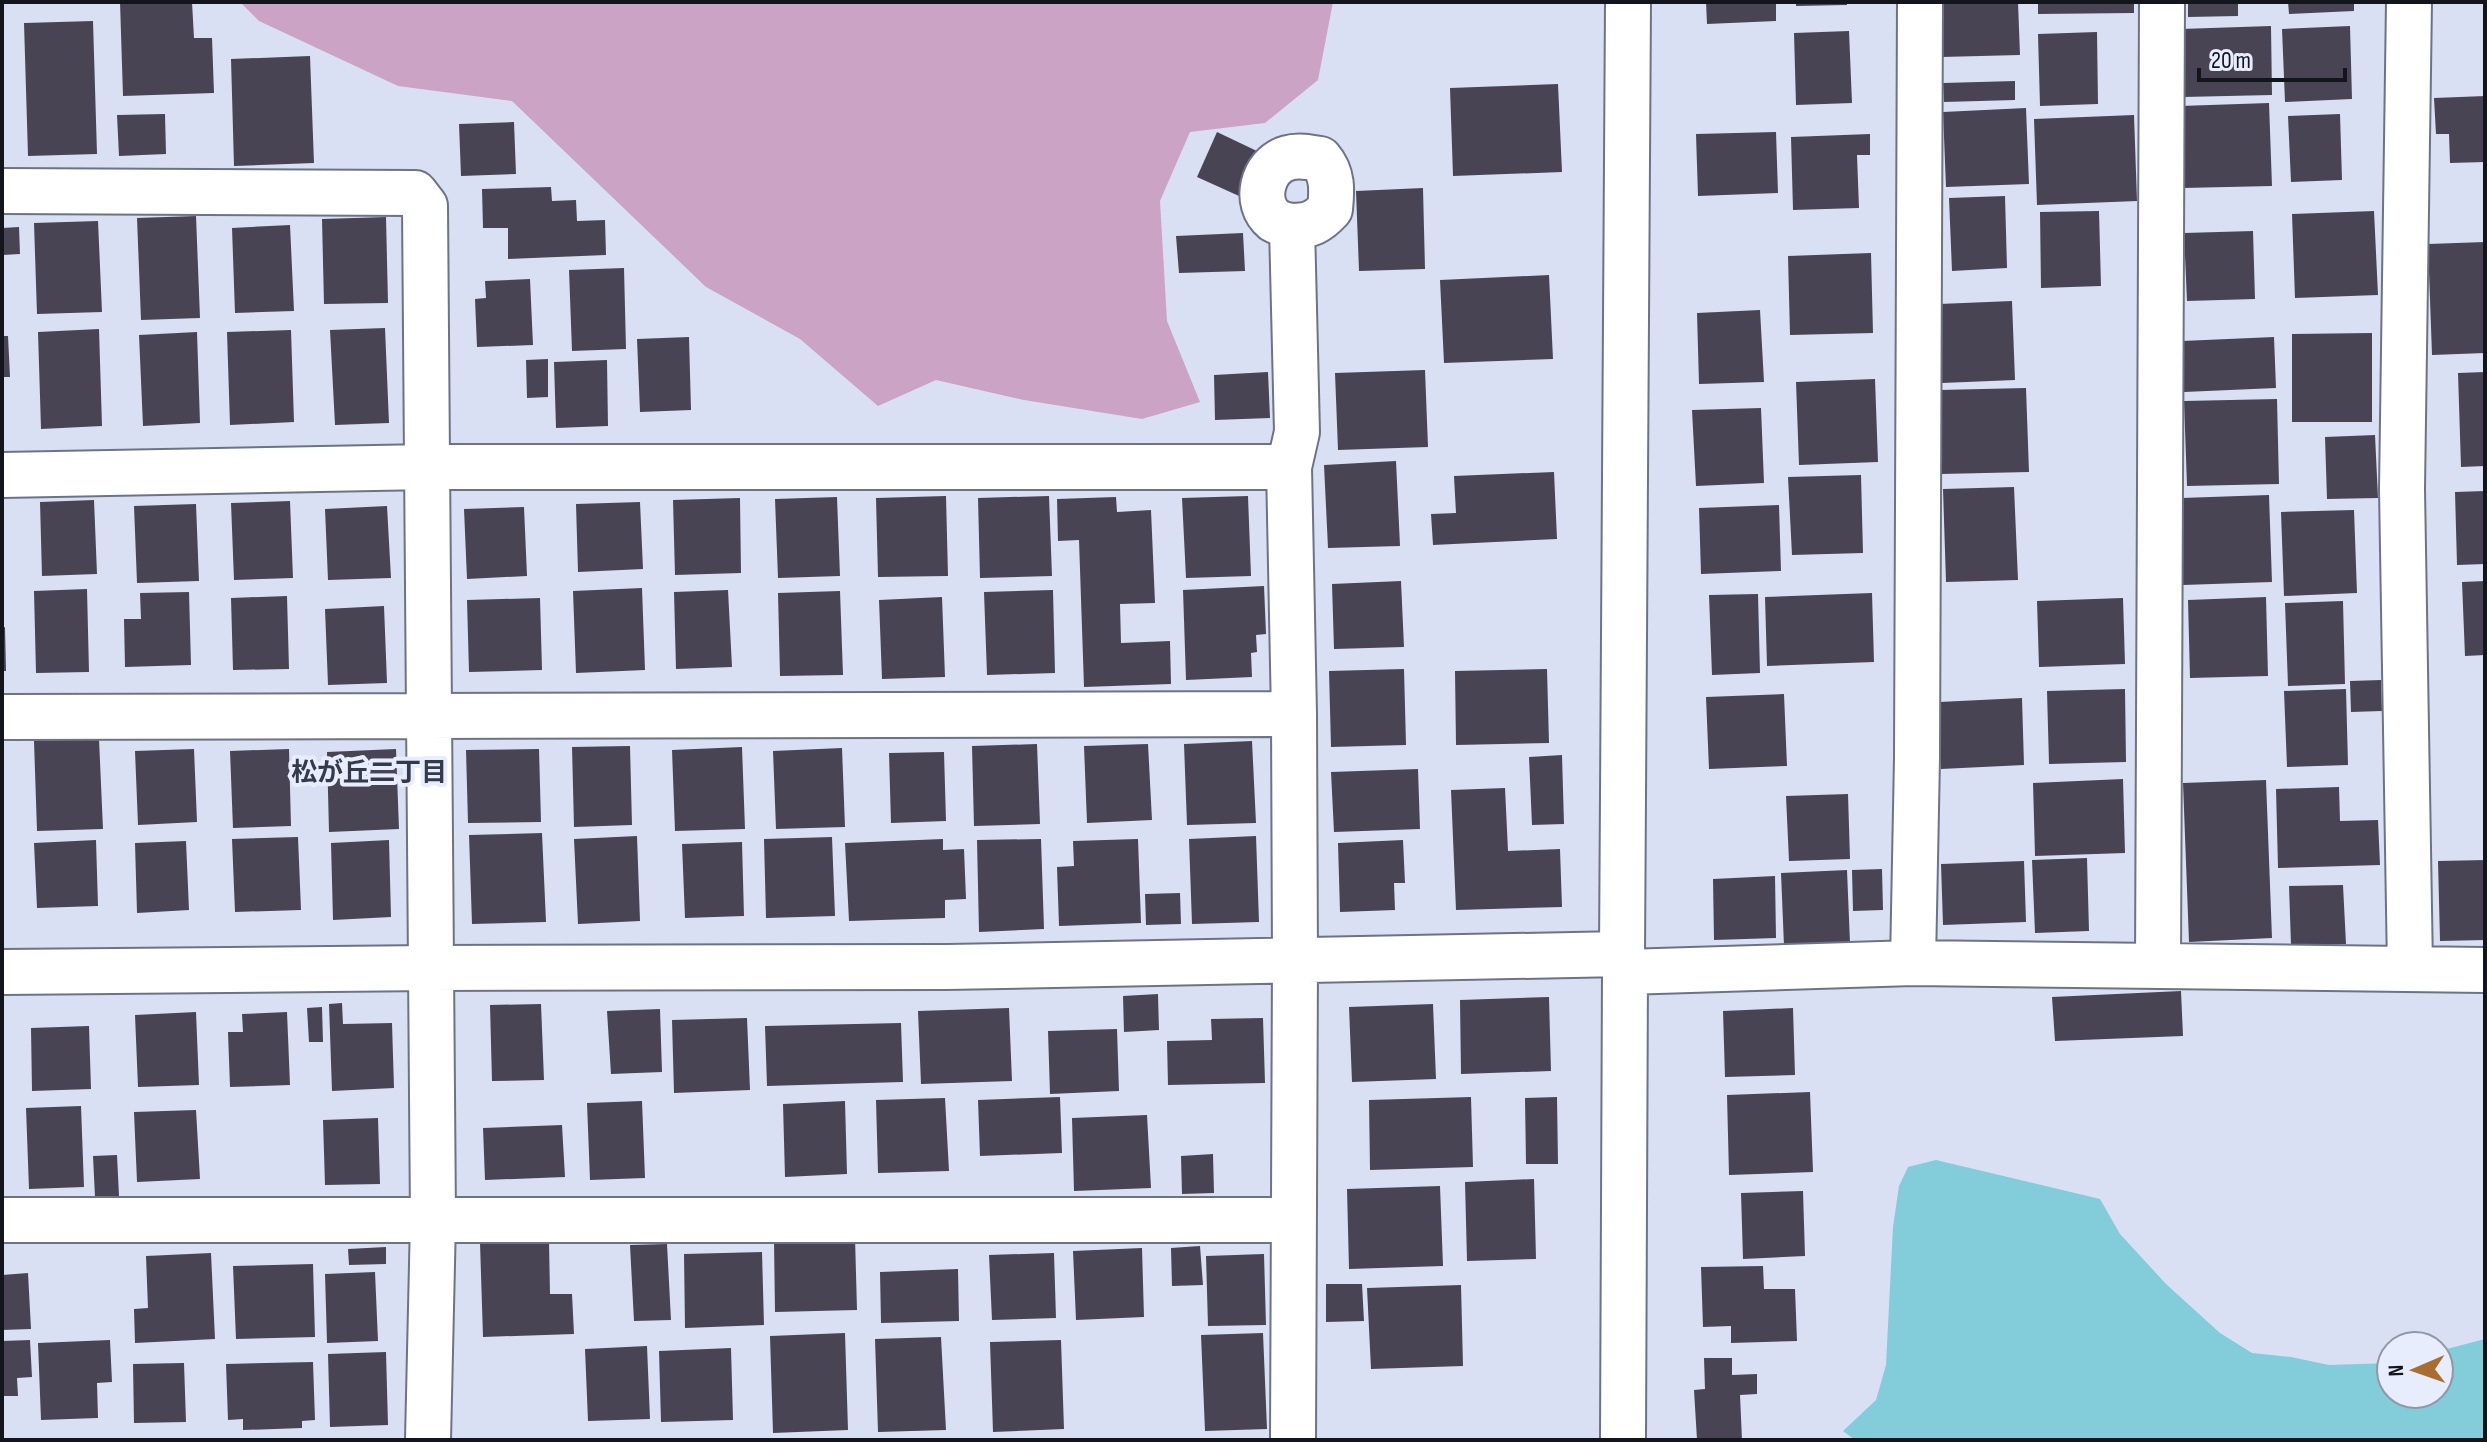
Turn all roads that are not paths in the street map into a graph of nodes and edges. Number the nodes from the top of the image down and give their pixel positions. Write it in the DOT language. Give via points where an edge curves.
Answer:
graph roads {
  1 [pos="1628,2"];
  2 [pos="1920,2"];
  3 [pos="2162,2"];
  4 [pos="2409,2"];
  5 [pos="2,191"];
  6 [pos="1292,226"];
  7 [pos="428,467"];
  8 [pos="1289,467"];
  9 [pos="2,475"];
  10 [pos="1294,714"];
  11 [pos="429,715"];
  12 [pos="2,717"];
  13 [pos="1295,962"];
  14 [pos="1624,963"];
  15 [pos="1913,963"];
  16 [pos="2158,966"];
  17 [pos="432,968"];
  18 [pos="2410,968"];
  19 [pos="2485,970"];
  20 [pos="2,972"];
  21 [pos="2,1220"];
  22 [pos="433,1220"];
  23 [pos="1293,1220"];
  24 [pos="428,1440"];
  25 [pos="1293,1440"];
  26 [pos="1623,1440"];
  1 -- 14 [label="street"];
  2 -- 15 [label="street"];
  3 -- 16 [label="street"];
  4 -- 18 [label="street" via="2402,489"];
  5 -- 7 [label="street" via="415,193 425,206"];
  6 -- 8 [label="street" via="1297,432"];
  7 -- 8 [label="street"];
  7 -- 9 [label="street"];
  7 -- 11 [label="street"];
  8 -- 10 [label="street"];
  10 -- 11 [label="street"];
  10 -- 13 [label="street"];
  11 -- 12 [label="street"];
  11 -- 17 [label="street"];
  13 -- 14 [label="street"];
  13 -- 17 [label="street"];
  13 -- 23 [label="street"];
  14 -- 15 [label="street"];
  14 -- 26 [label="street"];
  15 -- 16 [label="street"];
  16 -- 18 [label="street"];
  17 -- 20 [label="street"];
  17 -- 22 [label="street"];
  18 -- 19 [label="street"];
  21 -- 22 [label="street"];
  22 -- 23 [label="street"];
  22 -- 24 [label="street"];
  23 -- 25 [label="street"];
}
